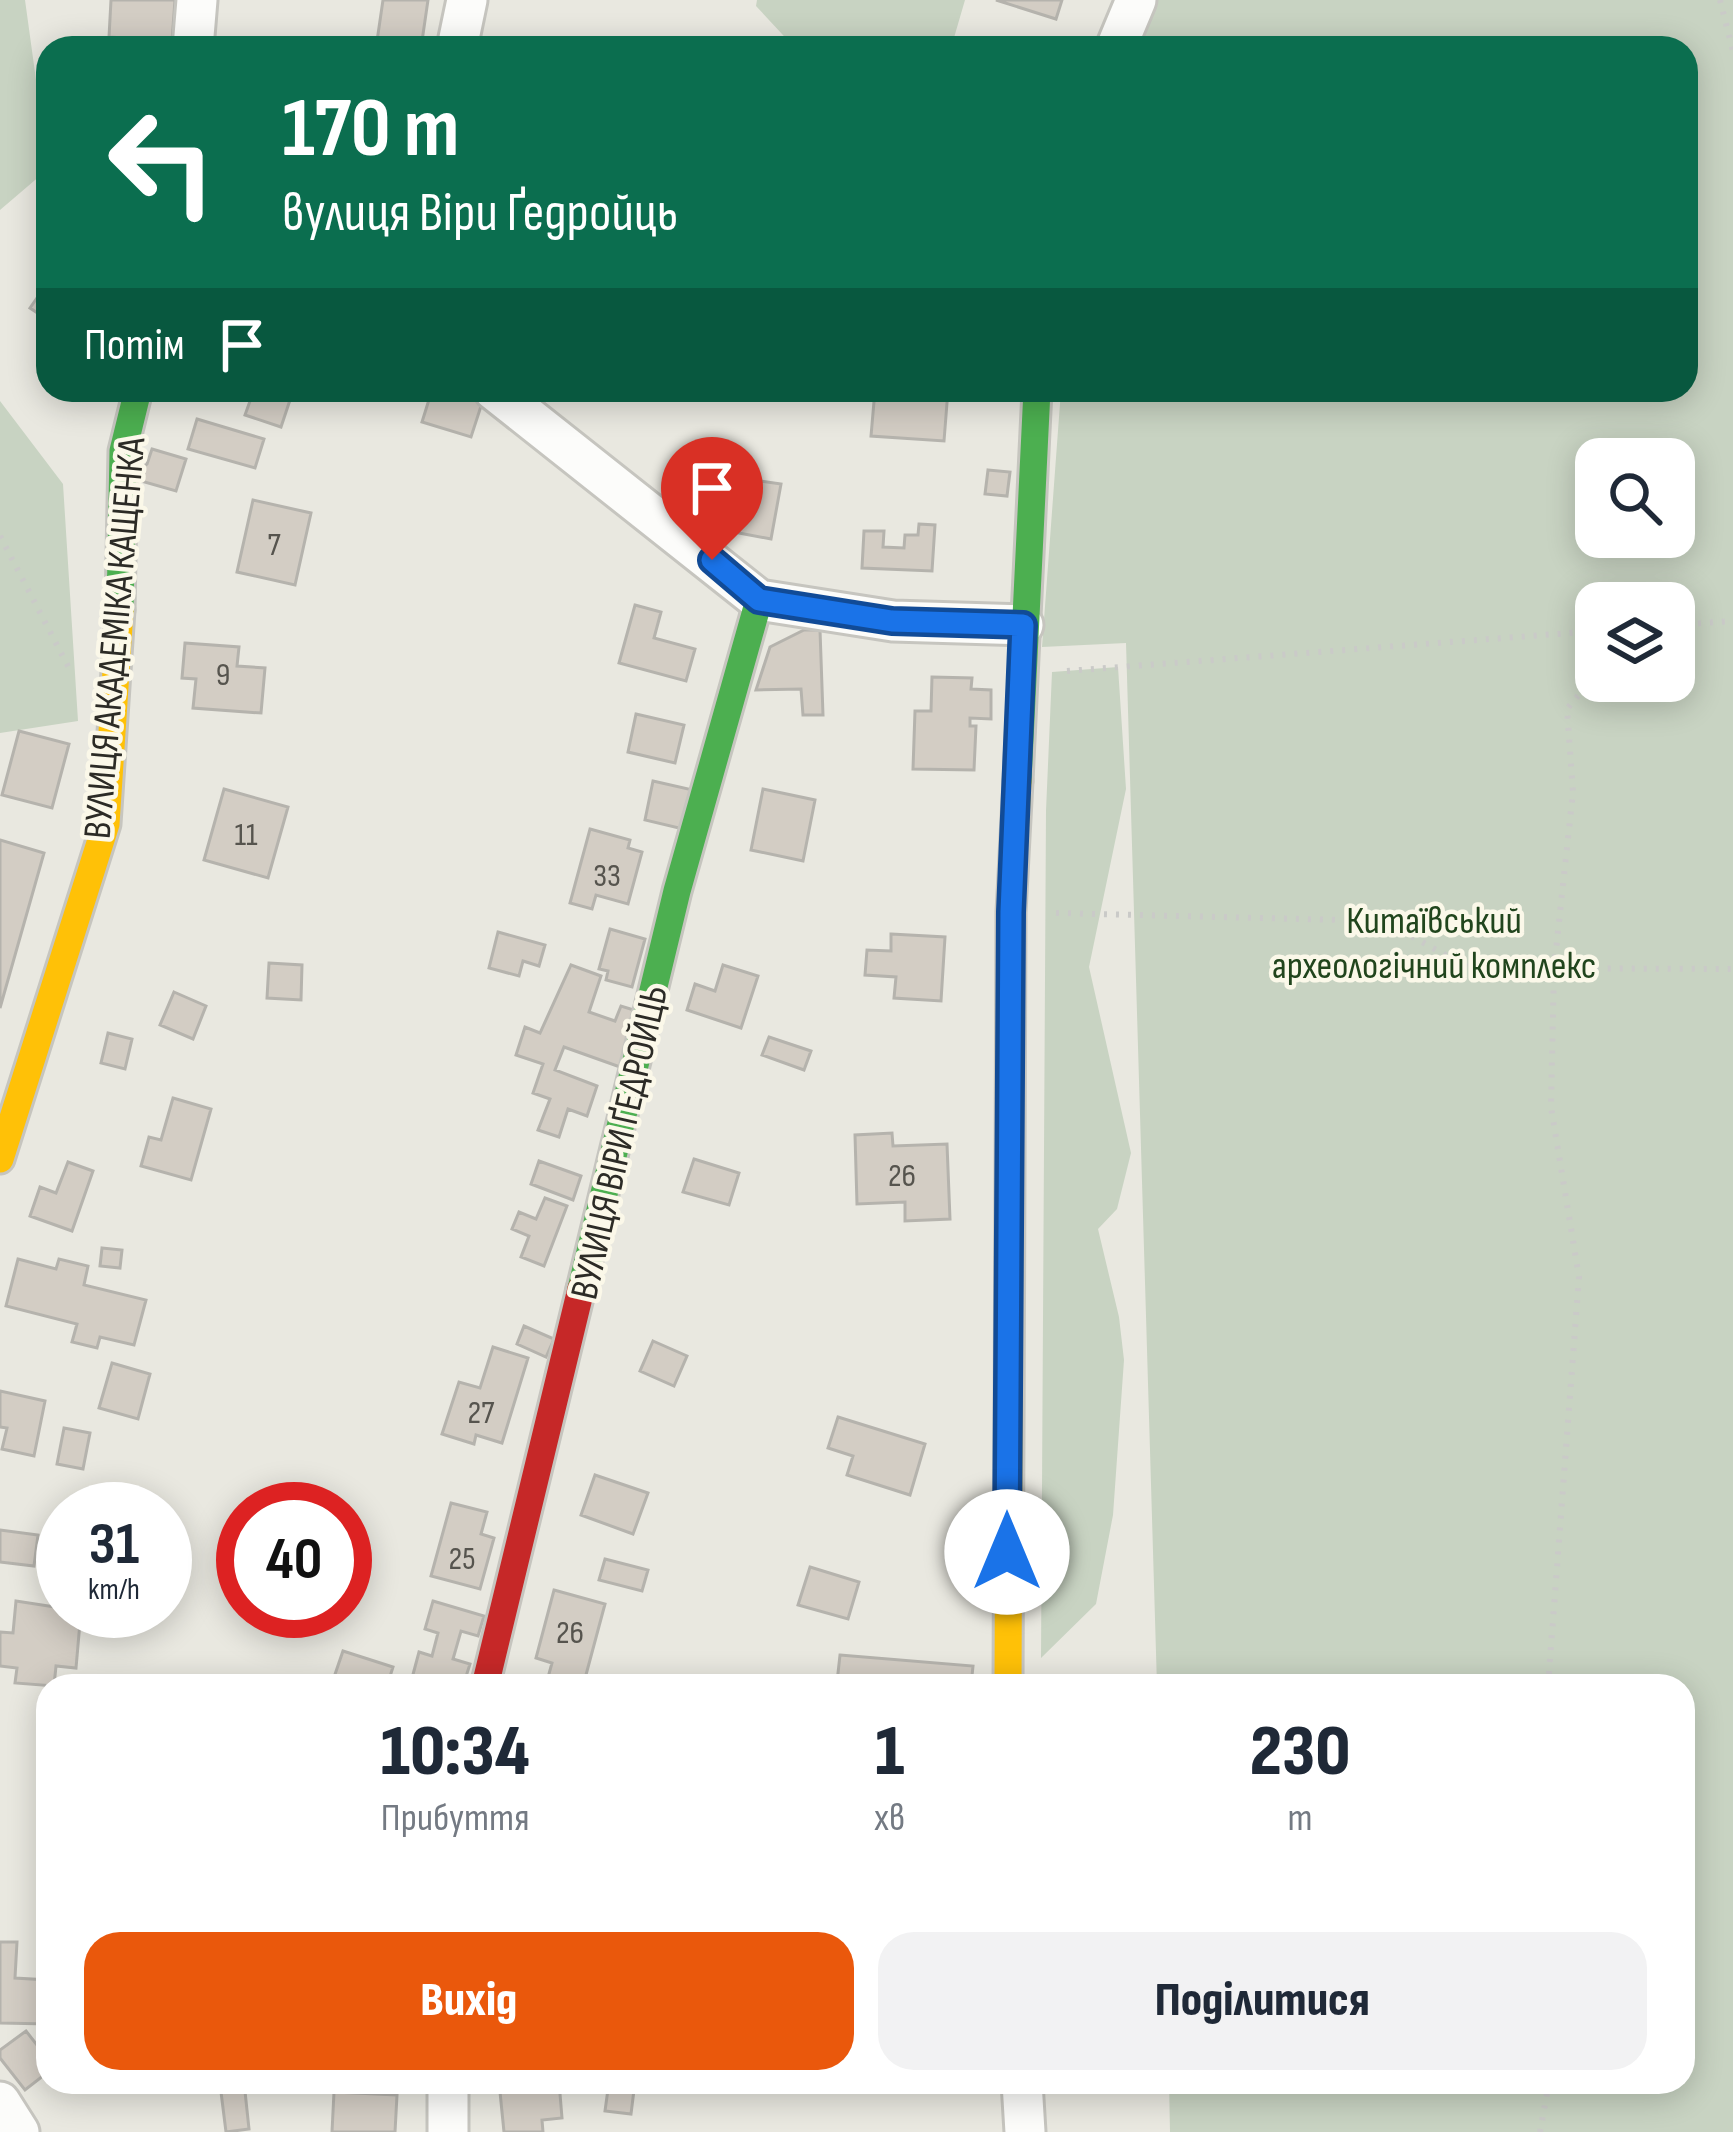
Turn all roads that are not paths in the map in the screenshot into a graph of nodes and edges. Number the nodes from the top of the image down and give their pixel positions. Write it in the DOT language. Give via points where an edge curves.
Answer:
graph roads {
  1 [pos="197,0"];
  2 [pos="467,0"];
  3 [pos="1136,0"];
  4 [pos="194,36"];
  5 [pos="460,36"];
  6 [pos="1121,36"];
  7 [pos="135,402"];
  8 [pos="509,402"];
  9 [pos="1036,402"];
  10 [pos="759,600"];
  11 [pos="1023,625"];
  12 [pos="0,1159"];
  13 [pos="488,1674"];
  14 [pos="1008,1674"];
  15 [pos="448,2094"];
  16 [pos="1023,2094"];
  17 [pos="0,2102"];
  18 [pos="20,2132"];
  19 [pos="448,2132"];
  20 [pos="1025,2132"];
  1 -- 4 [label="street"];
  2 -- 5 [label="street"];
  3 -- 6 [label="street"];
  7 -- 12 [label="street, ВУЛИЦЯ АКАДЕМІКА КАЩЕНКА" via="123,451 106,824"];
  8 -- 10 [label="street"];
  9 -- 11 [label="street"];
  10 -- 11 [label="street" via="892,621"];
  10 -- 13 [label="street, ВУЛИЦЯ ВІРИ ҐЕДРОЙЦЬ" via="677,891"];
  11 -- 14 [label="street" via="1011,912"];
  15 -- 19 [label="street"];
  16 -- 20 [label="street"];
  17 -- 18 [label="street"];
}
